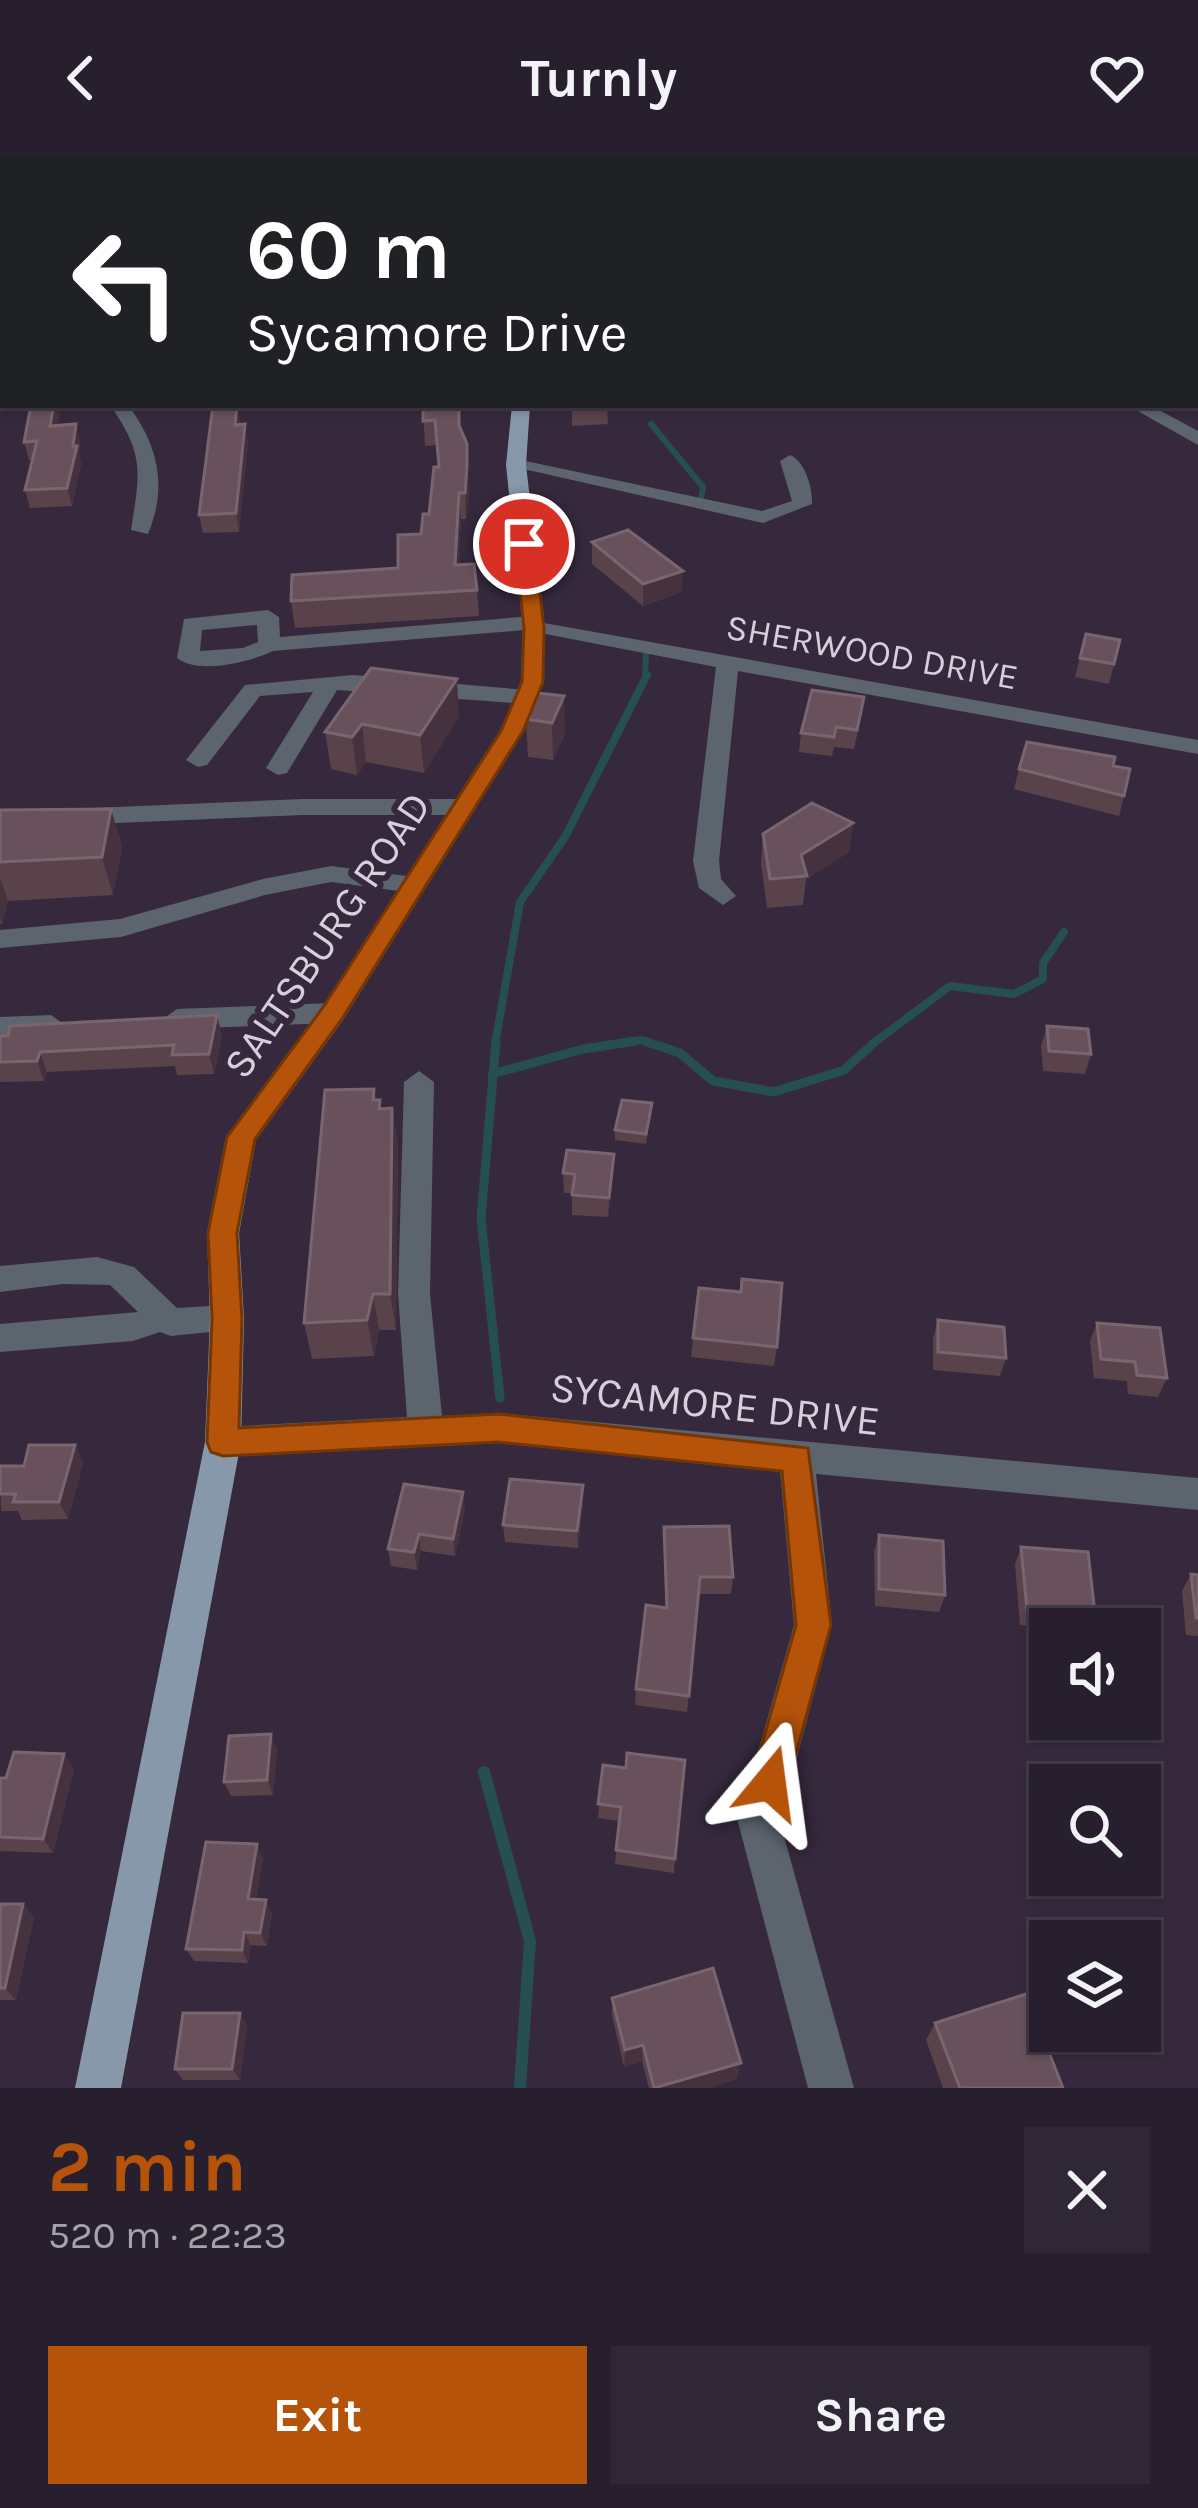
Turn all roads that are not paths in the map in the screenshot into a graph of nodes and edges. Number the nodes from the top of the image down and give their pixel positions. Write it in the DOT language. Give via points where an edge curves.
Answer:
graph roads {
  1 [pos="121,408"];
  2 [pos="521,408"];
  3 [pos="1141,408"];
  4 [pos="1198,439"];
  5 [pos="790,461"];
  6 [pos="516,465"];
  7 [pos="142,530"];
  8 [pos="533,626"];
  9 [pos="269,645"];
  10 [pos="728,662"];
  11 [pos="329,684"];
  12 [pos="526,697"];
  13 [pos="1198,747"];
  14 [pos="198,760"];
  15 [pos="278,768"];
  16 [pos="463,807"];
  17 [pos="0,820"];
  18 [pos="414,885"];
  19 [pos="723,896"];
  20 [pos="0,939"];
  21 [pos="333,1012"];
  22 [pos="143,1021"];
  23 [pos="71,1024"];
  24 [pos="0,1027"];
  25 [pos="419,1082"];
  26 [pos="0,1279"];
  27 [pos="164,1317"];
  28 [pos="227,1319"];
  29 [pos="0,1338"];
  30 [pos="426,1432"];
  31 [pos="223,1442"];
  32 [pos="797,1458"];
  33 [pos="1198,1494"];
  34 [pos="98,2088"];
  35 [pos="831,2088"];
  1 -- 7 [label="street" via="151,456"];
  2 -- 6 [label="main road, SALTSBURG ROAD"];
  3 -- 4 [label="street"];
  5 -- 6 [label="street" via="802,504 763,517"];
  6 -- 8 [label="main road, SALTSBURG ROAD"];
  8 -- 9 [label="street, SHERWOOD DRIVE"];
  8 -- 10 [label="street, SHERWOOD DRIVE"];
  8 -- 12 [label="main road, SALTSBURG ROAD"];
  10 -- 13 [label="street, SHERWOOD DRIVE"];
  10 -- 19 [label="street" via="706,861 708,882"];
  11 -- 12 [label="street"];
  11 -- 14 [label="street" via="253,690"];
  11 -- 15 [label="street"];
  12 -- 16 [label="main road, SALTSBURG ROAD"];
  16 -- 17 [label="street"];
  16 -- 18 [label="main road, SALTSBURG ROAD"];
  18 -- 20 [label="street" via="331,874 121,928"];
  18 -- 21 [label="main road, SALTSBURG ROAD"];
  21 -- 22 [label="street"];
  21 -- 28 [label="main road, SALTSBURG ROAD" via="241,1137 223,1233"];
  23 -- 24 [label="street"];
  25 -- 30 [label="street" via="414,1294"];
  26 -- 27 [label="street" via="120,1273"];
  27 -- 28 [label="street" via="181,1324"];
  27 -- 29 [label="street"];
  28 -- 31 [label="main road, SALTSBURG ROAD"];
  30 -- 31 [label="street, SYCAMORE DRIVE"];
  30 -- 32 [label="street, SYCAMORE DRIVE" via="498,1428"];
  31 -- 34 [label="main road, SALTSBURG ROAD"];
  32 -- 33 [label="street, SYCAMORE DRIVE"];
  32 -- 35 [label="street" via="813,1625 759,1822"];
}
